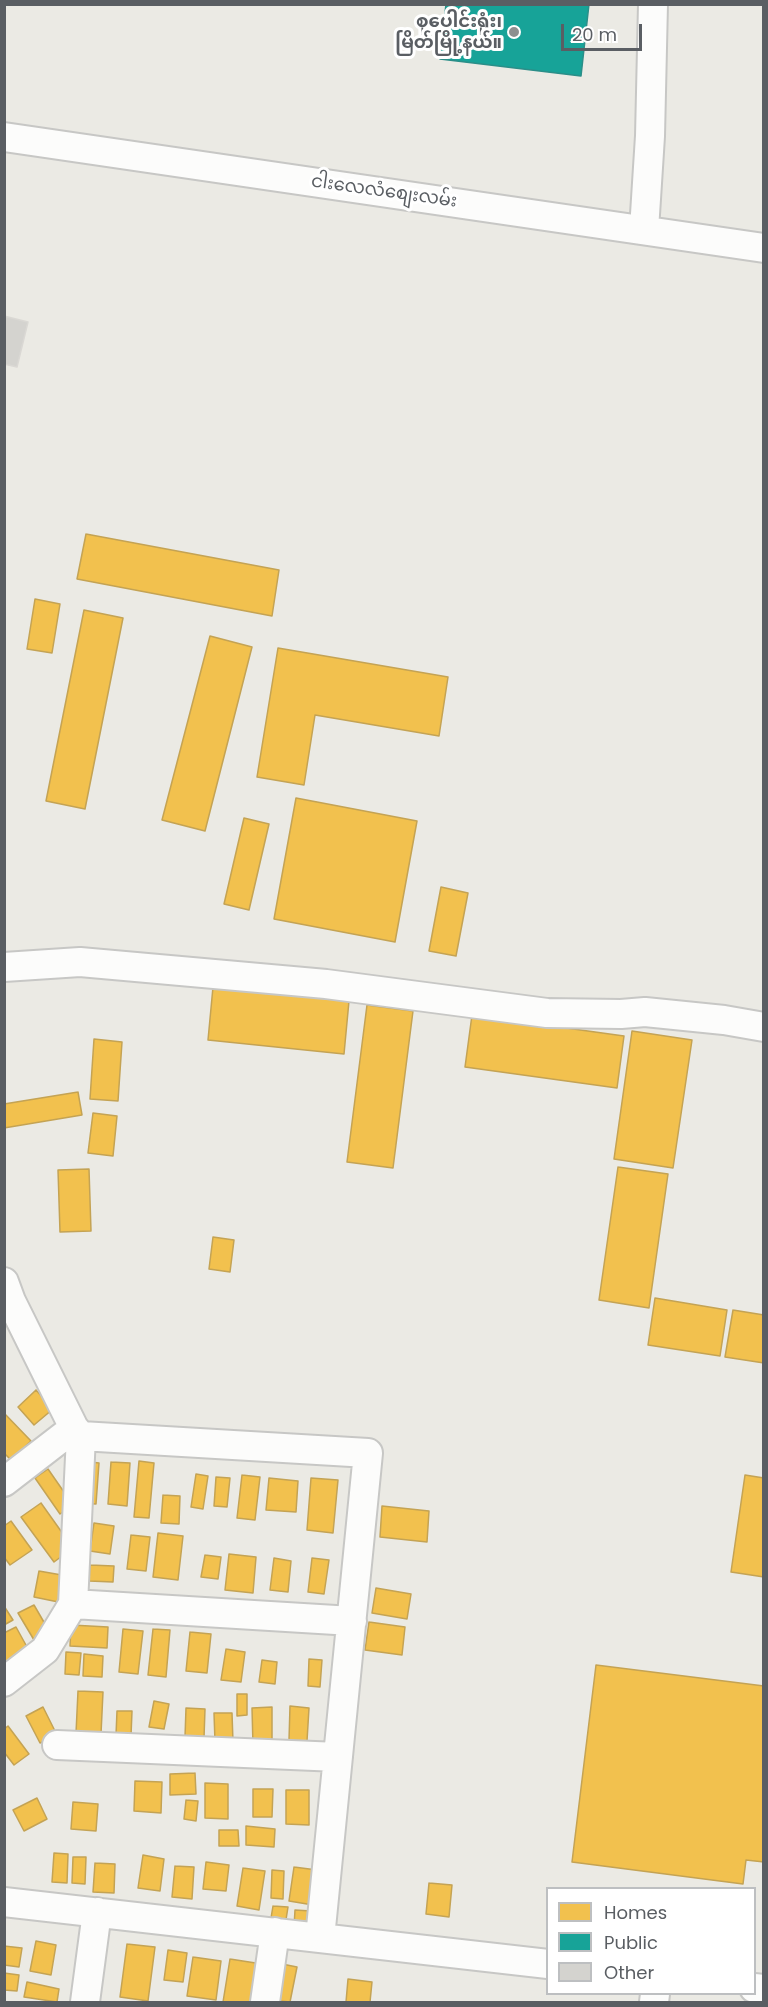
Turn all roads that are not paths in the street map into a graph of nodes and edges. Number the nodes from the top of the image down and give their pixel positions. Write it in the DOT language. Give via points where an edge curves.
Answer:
graph roads {
  1 [pos="653,4"];
  2 [pos="4,137"];
  3 [pos="644,230"];
  4 [pos="764,248"];
  5 [pos="4,967"];
  6 [pos="764,1027"];
  7 [pos="4,1282"];
  8 [pos="77,1432"];
  9 [pos="4,1482"];
  10 [pos="73,1604"];
  11 [pos="352,1620"];
  12 [pos="4,1682"];
  13 [pos="57,1744"];
  14 [pos="338,1757"];
  15 [pos="4,1902"];
  16 [pos="97,1912"];
  17 [pos="275,1932"];
  18 [pos="320,1938"];
  19 [pos="546,1964"];
  20 [pos="85,2002"];
  21 [pos="265,2002"];
  1 -- 3 [label="street"];
  2 -- 3 [label="street, ငါးလေလံစျေးလမ်း"];
  3 -- 4 [label="street, ငါးလေလံစျေးလမ်း"];
  5 -- 6 [label="street" via="80,962 326,984 547,1013 645,1012"];
  7 -- 8 [label="street"];
  8 -- 9 [label="street"];
  8 -- 10 [label="street"];
  8 -- 11 [label="street" via="368,1454"];
  10 -- 11 [label="street"];
  10 -- 12 [label="street" via="45,1650"];
  11 -- 14 [label="street"];
  13 -- 14 [label="street"];
  14 -- 18 [label="street"];
  15 -- 16 [label="street"];
  16 -- 17 [label="street"];
  16 -- 20 [label="street"];
  17 -- 18 [label="street"];
  17 -- 21 [label="street"];
  18 -- 19 [label="street"];
}
